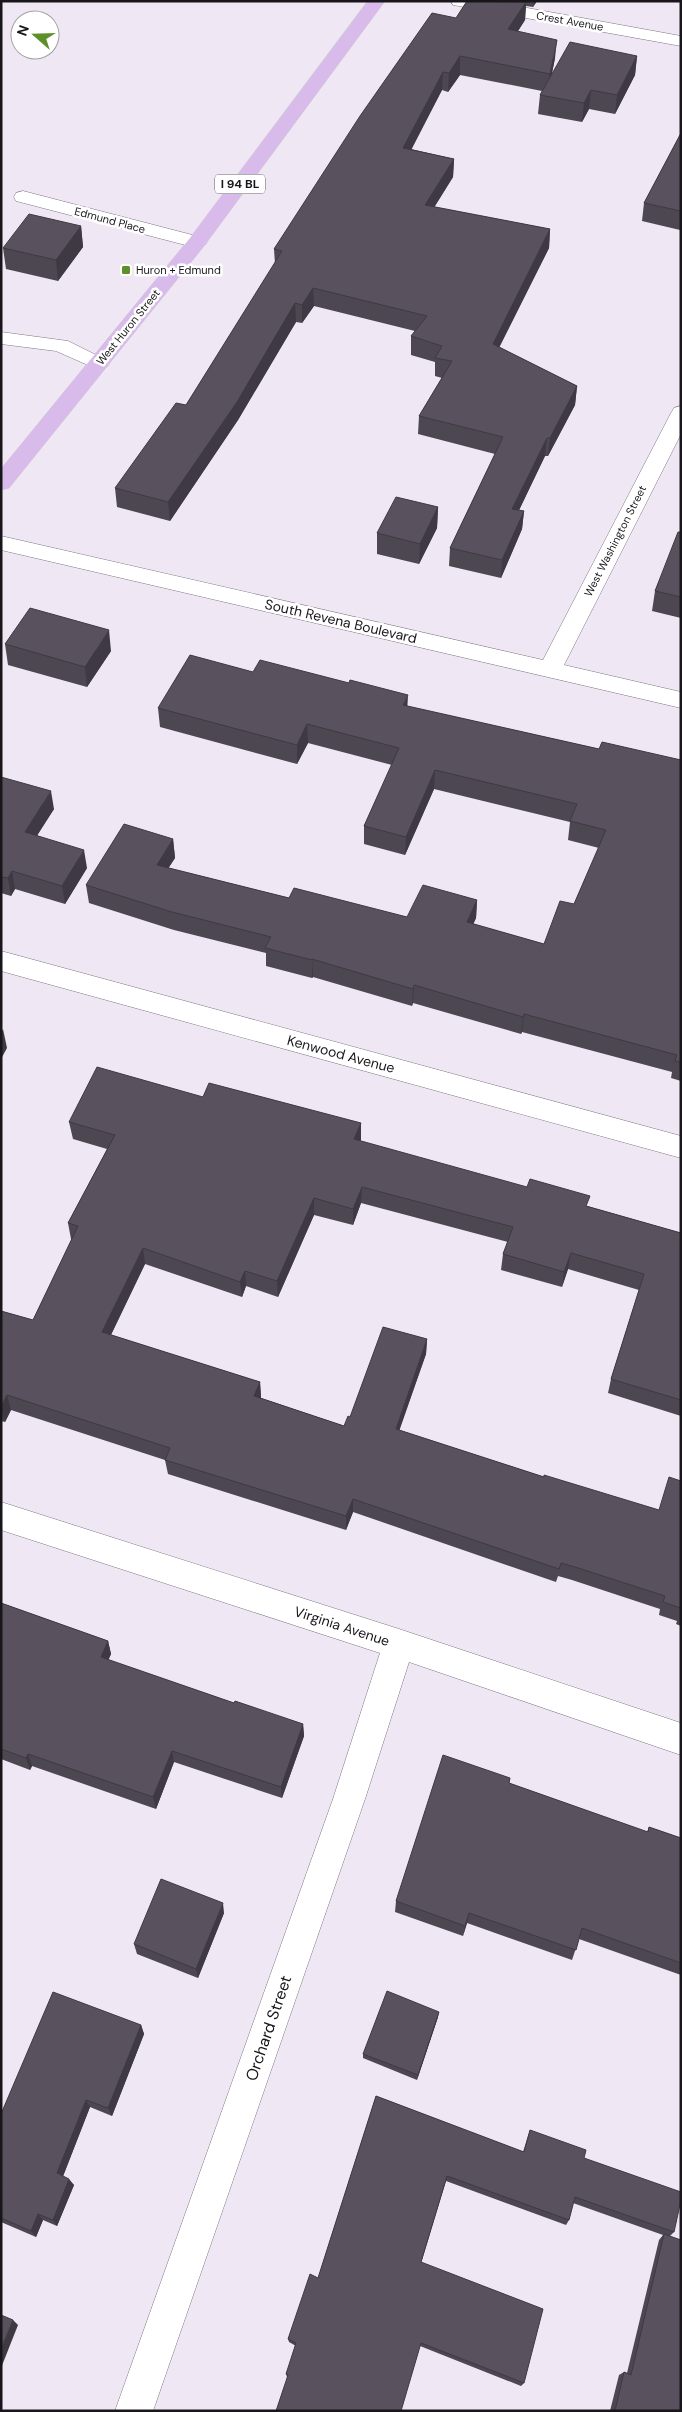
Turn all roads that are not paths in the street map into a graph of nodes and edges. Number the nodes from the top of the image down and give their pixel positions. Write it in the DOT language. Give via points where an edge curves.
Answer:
graph roads {
  1 [pos="378,1"];
  2 [pos="459,1"];
  3 [pos="681,41"];
  4 [pos="23,197"];
  5 [pos="197,242"];
  6 [pos="1,338"];
  7 [pos="99,364"];
  8 [pos="681,413"];
  9 [pos="1,482"];
  10 [pos="1,542"];
  11 [pos="550,669"];
  12 [pos="681,700"];
  13 [pos="1,961"];
  14 [pos="681,1146"];
  15 [pos="1,1516"];
  16 [pos="399,1644"];
  17 [pos="681,1739"];
  18 [pos="134,2411"];
  1 -- 5 [label="main road, West Huron Street / I 94 BL"];
  2 -- 3 [label="street, Crest Avenue"];
  4 -- 5 [label="street, Edmund Place"];
  5 -- 7 [label="main road, West Huron Street / I 94 BL"];
  6 -- 7 [label="street" via="61,345"];
  7 -- 9 [label="main road, West Huron Street / I 94 BL"];
  8 -- 11 [label="street, West Washington Street"];
  10 -- 11 [label="street, South Revena Boulevard"];
  11 -- 12 [label="street, South Revena Boulevard"];
  13 -- 14 [label="street, Kenwood Avenue"];
  15 -- 16 [label="street, Virginia Avenue"];
  16 -- 17 [label="street, Virginia Avenue"];
  16 -- 18 [label="street, Orchard Street" via="349,1799"];
}
